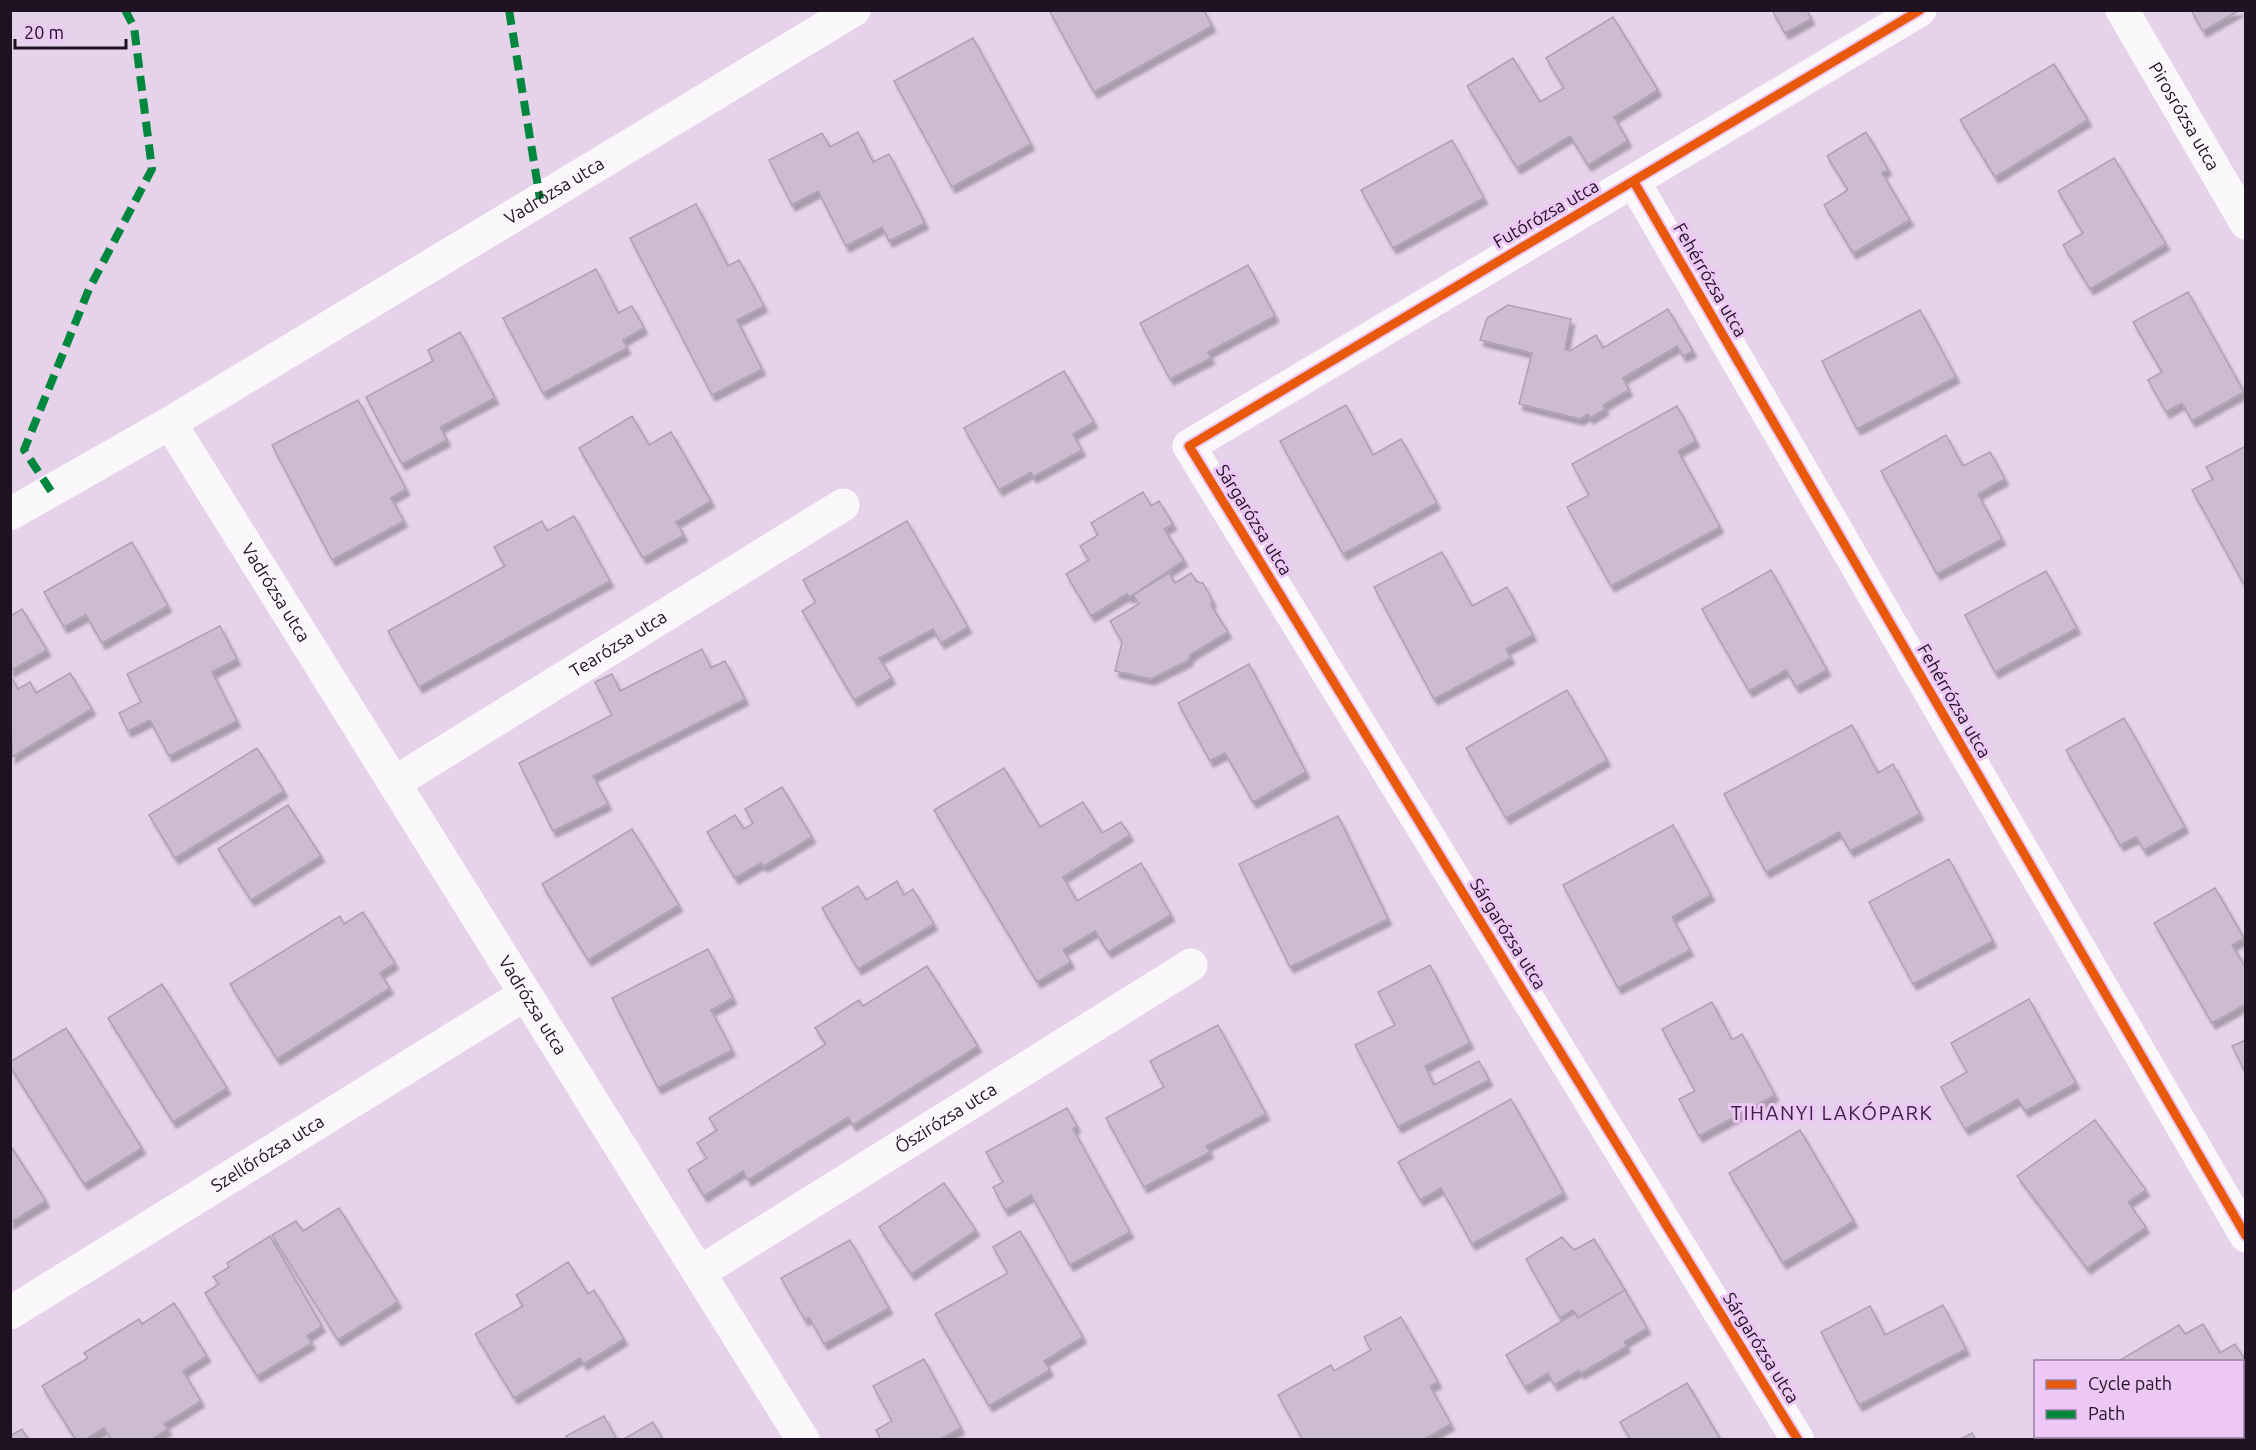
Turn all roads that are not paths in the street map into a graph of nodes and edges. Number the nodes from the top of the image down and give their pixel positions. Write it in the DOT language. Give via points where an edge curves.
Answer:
graph roads {
  1 [pos="854,10"];
  2 [pos="1920,10"];
  3 [pos="2122,10"];
  4 [pos="1634,182"];
  5 [pos="2246,223"];
  6 [pos="170,423"];
  7 [pos="1189,446"];
  8 [pos="843,505"];
  9 [pos="10,514"];
  10 [pos="394,783"];
  11 [pos="1191,964"];
  12 [pos="524,995"];
  13 [pos="2246,1236"];
  14 [pos="700,1272"];
  15 [pos="10,1313"];
  16 [pos="803,1440"];
  17 [pos="1798,1440"];
  1 -- 6 [label="street, Vadrózsa utca"];
  2 -- 4 [label="street, Futórózsa utca"];
  3 -- 5 [label="street, Pirosrózsa utca"];
  4 -- 7 [label="street, Futórózsa utca"];
  4 -- 13 [label="street, Fehérrózsa utca"];
  6 -- 9 [label="street"];
  6 -- 10 [label="street, Vadrózsa utca"];
  7 -- 17 [label="street, Sárgarózsa utca"];
  8 -- 10 [label="street, Tearózsa utca"];
  10 -- 12 [label="street, Vadrózsa utca"];
  11 -- 14 [label="street, Őszirózsa utca"];
  12 -- 14 [label="street, Vadrózsa utca"];
  12 -- 15 [label="street, Szellőrózsa utca"];
  14 -- 16 [label="street, Vadrózsa utca"];
}
